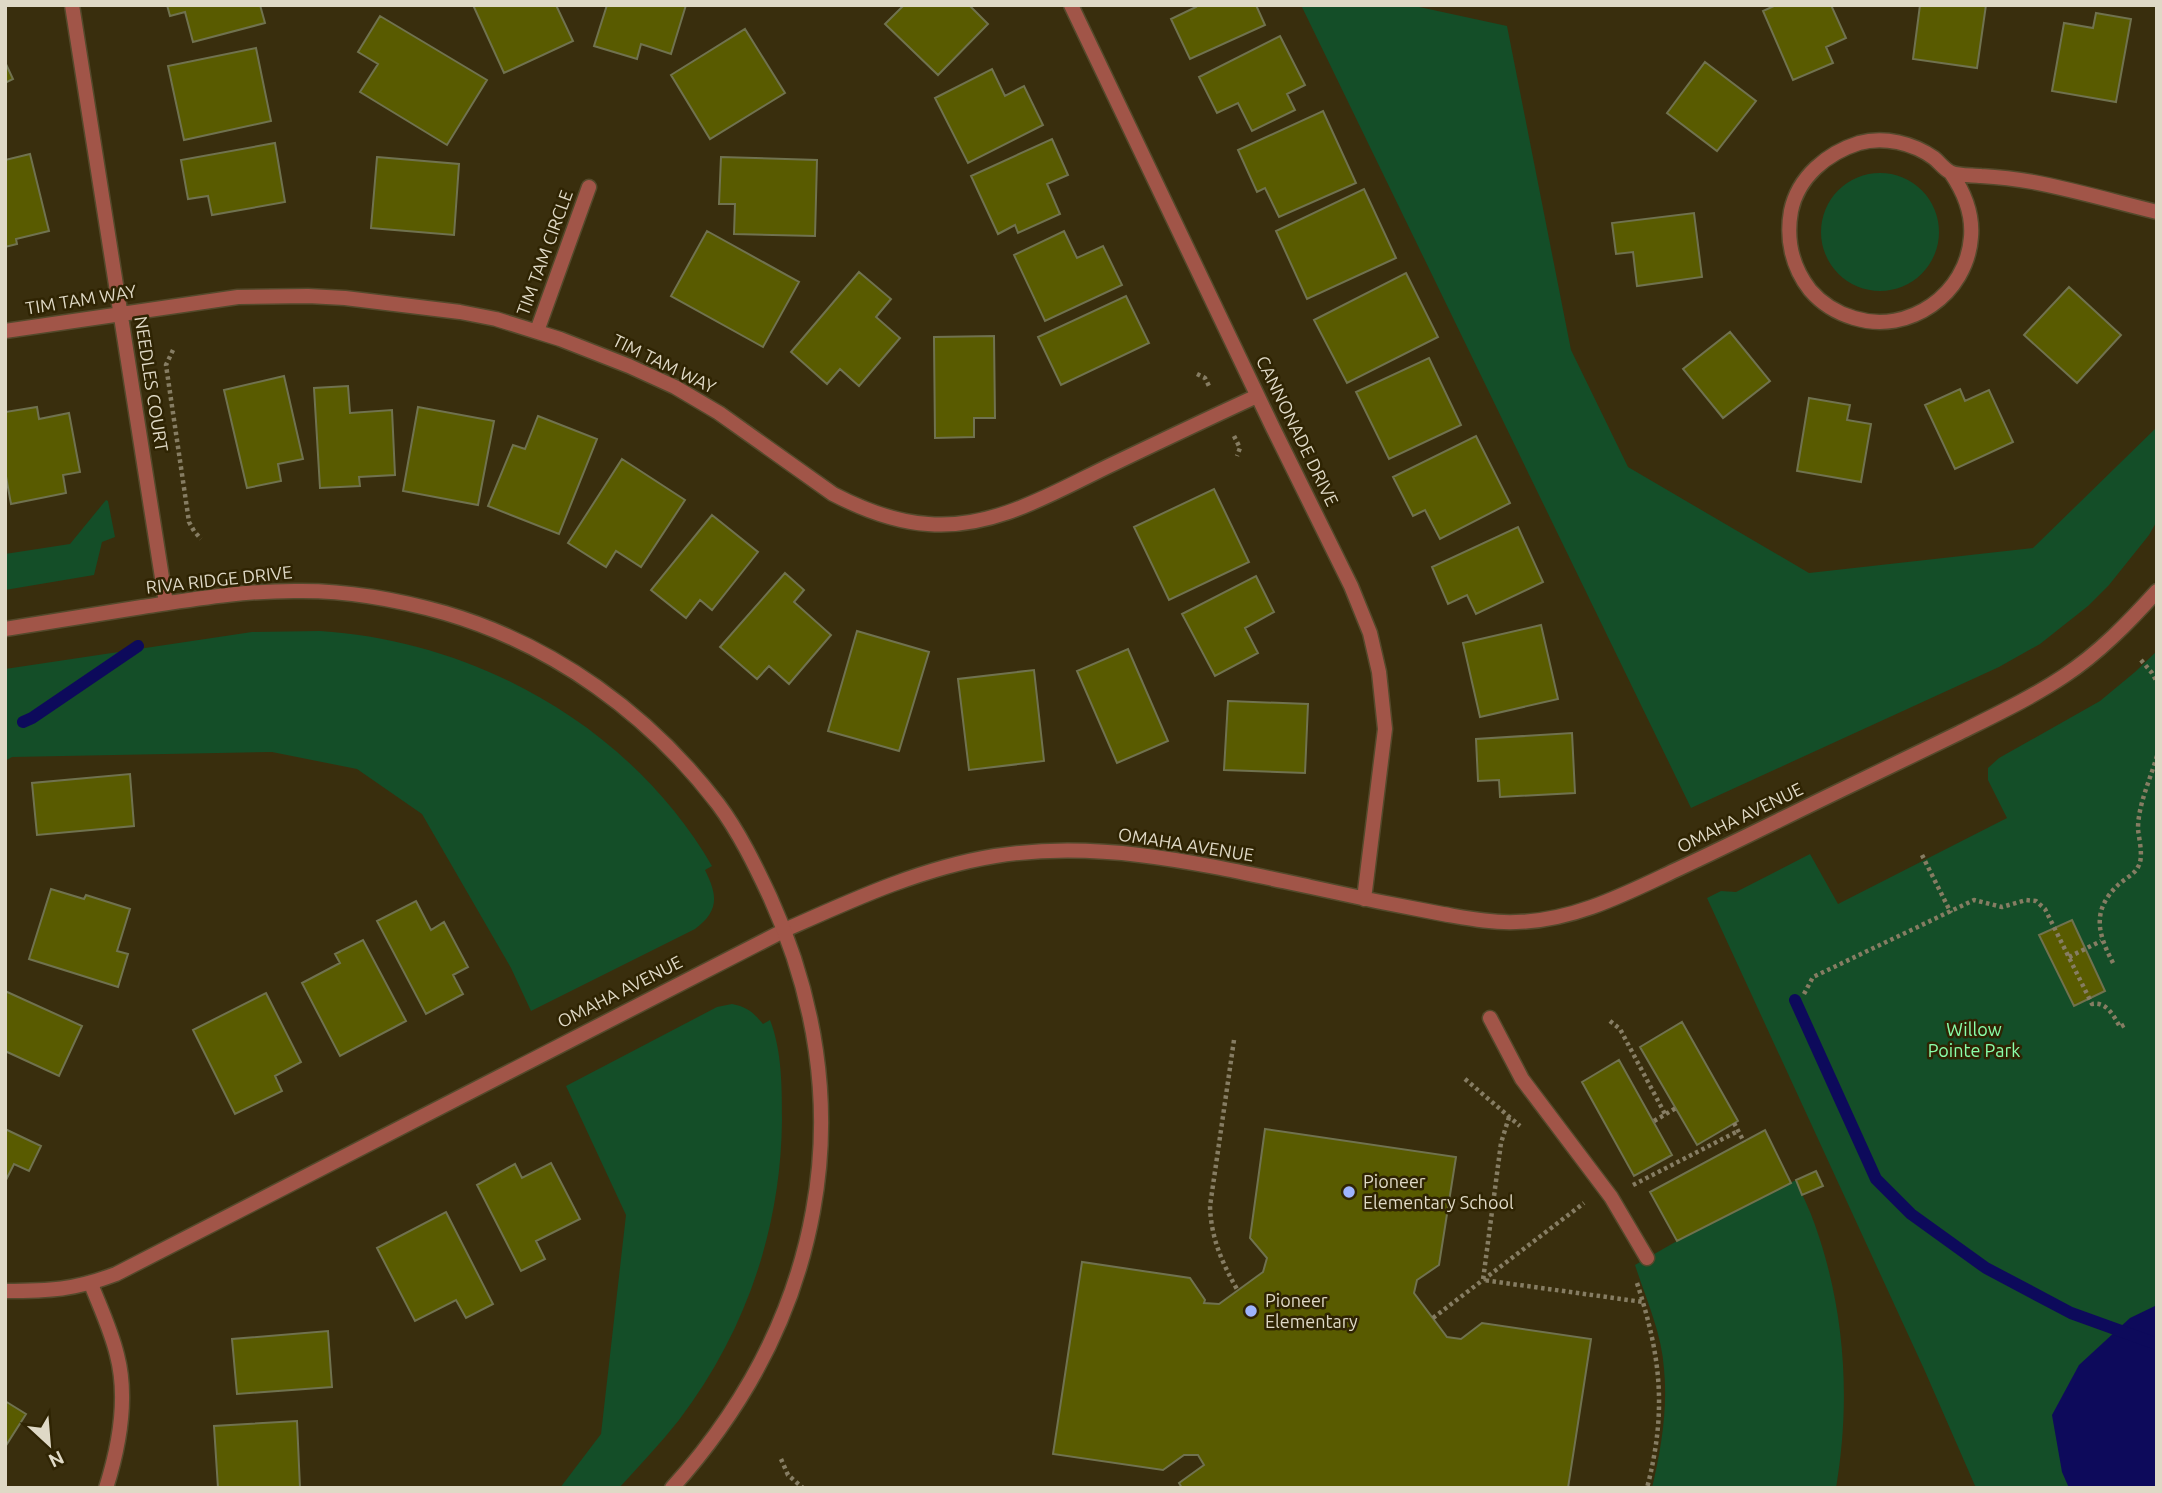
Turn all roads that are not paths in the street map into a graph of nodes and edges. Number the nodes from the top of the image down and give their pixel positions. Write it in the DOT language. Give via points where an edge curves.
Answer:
graph roads {
  1 [pos="72,5"];
  2 [pos="1071,5"];
  3 [pos="1951,173"];
  4 [pos="589,187"];
  5 [pos="2157,212"];
  6 [pos="120,313"];
  7 [pos="5,331"];
  8 [pos="537,331"];
  9 [pos="1257,396"];
  10 [pos="2157,591"];
  11 [pos="166,603"];
  12 [pos="5,629"];
  13 [pos="1364,899"];
  14 [pos="785,930"];
  15 [pos="1490,1018"];
  16 [pos="1647,1258"];
  17 [pos="91,1284"];
  18 [pos="5,1291"];
  19 [pos="106,1488"];
  20 [pos="672,1488"];
  1 -- 6 [label="street, NEEDLES COURT"];
  2 -- 9 [label="street, CANNONADE DRIVE"];
  3 -- 3 [label="street" via="1920,149 1881,140 1843,148 1811,171 1792,206 1789,225 1794,264 1816,297 1844,316 1878,322 1913,316 1942,298 1962,271 1971,237 1967,203"];
  3 -- 5 [label="street" via="2033,182"];
  4 -- 8 [label="street, TIM TAM CIRCLE"];
  6 -- 7 [label="street, TIM TAM WAY"];
  6 -- 8 [label="street, TIM TAM WAY" via="238,297 321,297 460,312"];
  6 -- 11 [label="street, NEEDLES COURT"];
  8 -- 9 [label="street, TIM TAM WAY" via="675,387 851,503 929,524 986,519 1028,504"];
  9 -- 13 [label="street, CANNONADE DRIVE" via="1351,586 1370,633 1379,672 1385,729"];
  10 -- 13 [label="street, OMAHA AVENUE" via="2109,640 2068,674 2027,699 1614,899 1566,915 1518,922 1473,919"];
  11 -- 12 [label="street, RIVA RIDGE DRIVE"];
  11 -- 14 [label="street, RIVA RIDGE DRIVE" via="264,592 345,593 446,614 537,650 622,706 698,779 754,863"];
  13 -- 14 [label="street, OMAHA AVENUE" via="1153,855 1024,852 925,873"];
  14 -- 17 [label="street, OMAHA AVENUE"];
  14 -- 20 [label="street, RIVA RIDGE DRIVE" via="817,1047 820,1117 814,1208 798,1274 772,1340 713,1440"];
  15 -- 16 [label="street" via="1522,1079 1611,1198"];
  17 -- 18 [label="street, OMAHA AVENUE"];
  17 -- 19 [label="street" via="121,1375 117,1446"];
}
